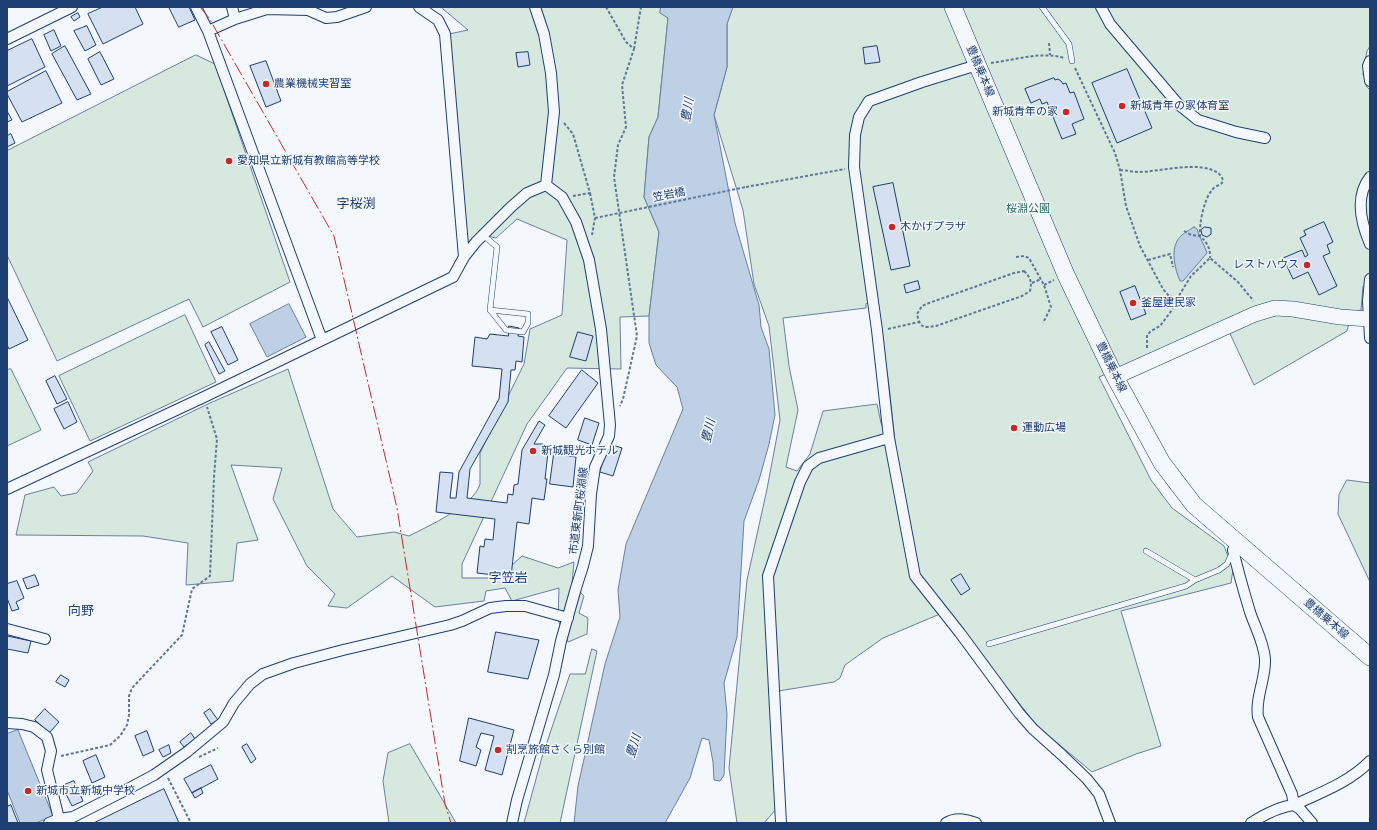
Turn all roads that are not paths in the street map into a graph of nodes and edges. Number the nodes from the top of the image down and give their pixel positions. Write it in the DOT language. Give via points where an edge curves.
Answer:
graph roads {
  1 [pos="72,7"];
  2 [pos="196,7"];
  3 [pos="232,7"];
  4 [pos="366,7"];
  5 [pos="419,7"];
  6 [pos="535,7"];
  7 [pos="954,7"];
  8 [pos="1042,7"];
  9 [pos="1101,7"];
  10 [pos="337,12"];
  11 [pos="235,19"];
  12 [pos="208,31"];
  13 [pos="7,39"];
  14 [pos="1072,61"];
  15 [pos="1370,61"];
  16 [pos="977,64"];
  17 [pos="1370,82"];
  18 [pos="1264,138"];
  19 [pos="1370,177"];
  20 [pos="546,185"];
  21 [pos="483,235"];
  22 [pos="1370,244"];
  23 [pos="464,257"];
  24 [pos="1370,279"];
  25 [pos="490,310"];
  26 [pos="1369,319"];
  27 [pos="1370,338"];
  28 [pos="322,340"];
  29 [pos="1115,377"];
  30 [pos="889,438"];
  31 [pos="7,489"];
  32 [pos="1235,546"];
  33 [pos="1146,551"];
  34 [pos="1195,580"];
  35 [pos="568,618"];
  36 [pos="7,629"];
  37 [pos="45,639"];
  38 [pos="989,644"];
  39 [pos="1370,657"];
  40 [pos="7,723"];
  41 [pos="1370,761"];
  42 [pos="1294,805"];
  43 [pos="59,819"];
  44 [pos="49,823"];
  45 [pos="512,823"];
  46 [pos="781,823"];
  47 [pos="946,823"];
  48 [pos="976,823"];
  49 [pos="1110,823"];
  50 [pos="1251,823"];
  51 [pos="1312,823"];
  1 -- 13 [label="street"];
  2 -- 12 [label="street"];
  3 -- 11 [label="street"];
  4 -- 10 [label="street"];
  5 -- 23 [label="street" via="438,20 445,34"];
  6 -- 20 [label="street" via="544,34 554,112"];
  7 -- 16 [label="main road, 豊橋乗本線"];
  8 -- 14 [label="lane" via="1069,44"];
  9 -- 18 [label="street" via="1110,24 1178,104 1198,120"];
  10 -- 11 [label="street" via="326,18 308,10 267,9"];
  11 -- 12 [label="street"];
  12 -- 28 [label="street"];
  15 -- 17 [label="street"];
  16 -- 29 [label="main road, 豊橋乗本線" via="1066,275"];
  16 -- 30 [label="street" via="869,101 859,117 855,135 854,168"];
  19 -- 22 [label="street" via="1360,198 1362,218"];
  20 -- 21 [label="street" via="527,193"];
  20 -- 35 [label="street, 市道東新町桜淵線" via="562,197 576,222 589,260 602,329 610,425 609,436 595,467 588,546"];
  21 -- 23 [label="street"];
  21 -- 25 [label="lane" via="497,247"];
  23 -- 28 [label="street" via="453,277"];
  24 -- 26 [label="street"];
  25 -- 25 [label="lane" via="506,330 524,332 528,314"];
  26 -- 27 [label="street"];
  26 -- 29 [label="street" via="1275,308 1255,314"];
  28 -- 31 [label="street"];
  29 -- 32 [label="main road, 豊橋乗本線" via="1166,469 1194,505"];
  30 -- 46 [label="street" via="818,458 808,466 800,482 768,576"];
  30 -- 49 [label="street" via="915,576 1033,730 1087,779 1099,794"];
  32 -- 34 [label="lane" via="1226,564 1219,570"];
  32 -- 39 [label="main road, 豊橋乗本線"];
  32 -- 42 [label="street" via="1250,613 1265,659 1257,707 1258,717 1292,794"];
  33 -- 34 [label="lane"];
  34 -- 38 [label="lane" via="1186,586 1157,596"];
  35 -- 43 [label="street" via="525,606 490,608 450,625 343,650 263,674 250,684 234,703 223,722 187,752 124,791 73,817"];
  35 -- 45 [label="street, 市道東新町桜淵線"];
  36 -- 37 [label="street"];
  40 -- 43 [label="street" via="34,727 47,737 52,751 47,770"];
  41 -- 42 [label="street" via="1346,780"];
  42 -- 50 [label="street" via="1283,806"];
  42 -- 51 [label="street"];
  43 -- 44 [label="street"];
  47 -- 48 [label="street" via="964,819"];
}
